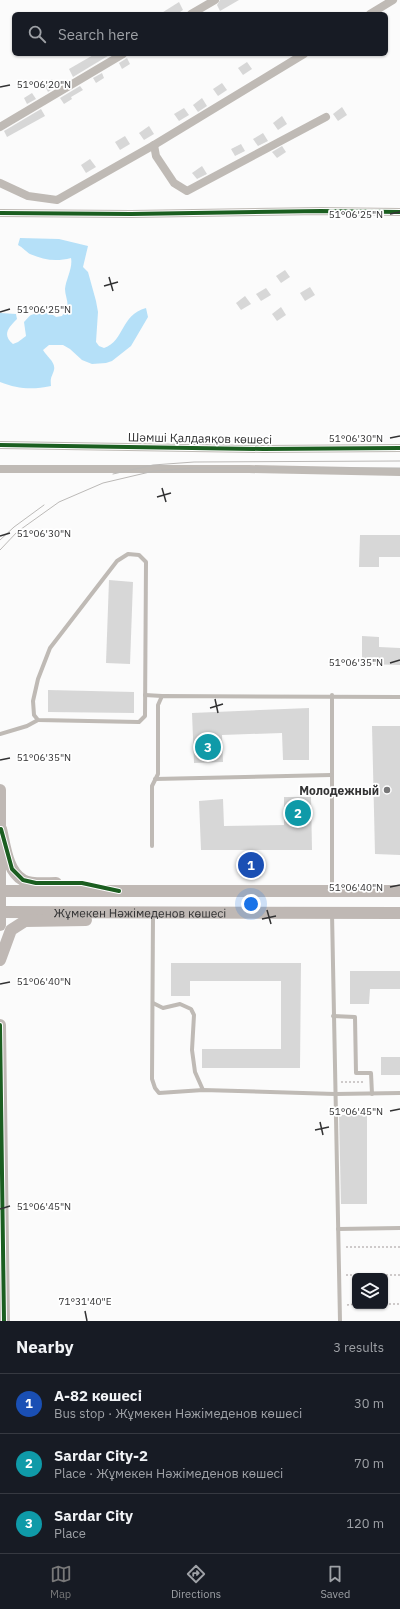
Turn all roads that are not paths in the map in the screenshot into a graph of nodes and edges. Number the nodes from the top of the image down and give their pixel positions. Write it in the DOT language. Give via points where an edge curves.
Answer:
graph roads {
  1 [pos="215,0"];
  2 [pos="393,0"];
  3 [pos="194,12"];
  4 [pos="373,12"];
  5 [pos="120,56"];
  6 [pos="301,56"];
  7 [pos="326,116"];
  8 [pos="0,127"];
  9 [pos="154,145"];
  10 [pos="0,184"];
  11 [pos="400,212"];
  12 [pos="0,213"];
  13 [pos="0,445"];
  14 [pos="400,448"];
  15 [pos="0,469"];
  16 [pos="400,472"];
  17 [pos="145,695"];
  18 [pos="162,696"];
  19 [pos="332,696"];
  20 [pos="400,697"];
  21 [pos="38,720"];
  22 [pos="0,734"];
  23 [pos="331,775"];
  24 [pos="155,779"];
  25 [pos="0,790"];
  26 [pos="1,829"];
  27 [pos="152,846"];
  28 [pos="0,891"];
  29 [pos="119,891"];
  30 [pos="400,891"];
  31 [pos="332,892"];
  32 [pos="0,912"];
  33 [pos="120,913"];
  34 [pos="153,913"];
  35 [pos="332,913"];
  36 [pos="400,913"];
  37 [pos="0,925"];
  38 [pos="0,960"];
  39 [pos="153,1004"];
  40 [pos="333,1016"];
  41 [pos="0,1025"];
  42 [pos="203,1090"];
  43 [pos="400,1093"];
  44 [pos="335,1094"];
  45 [pos="372,1094"];
  46 [pos="400,1228"];
  47 [pos="338,1229"];
  48 [pos="4,1321"];
  49 [pos="340,1321"];
  1 -- 3 [label="street"];
  2 -- 4 [label="street"];
  5 -- 8 [label="street"];
  6 -- 9 [label="street"];
  7 -- 9 [label="street" via="187,191 174,183 156,156"];
  9 -- 10 [label="street" via="57,200 28,196"];
  11 -- 12 [label="street"];
  13 -- 14 [label="street, Шәмші Қалдаяқов көшесі" via="263,449"];
  15 -- 16 [label="street"];
  17 -- 18 [label="lane"];
  17 -- 21 [label="lane" via="145,716 138,722"];
  17 -- 21 [label="lane" via="146,562 139,554 128,554 117,561 50,648 33,701 34,714"];
  18 -- 19 [label="lane"];
  18 -- 24 [label="lane" via="158,705 158,774"];
  19 -- 20 [label="lane"];
  19 -- 23 [label="lane"];
  21 -- 22 [label="lane"];
  23 -- 24 [label="lane"];
  23 -- 31 [label="lane"];
  24 -- 27 [label="lane" via="152,786"];
  25 -- 26 [label="main road"];
  26 -- 28 [label="main road"];
  26 -- 29 [label="main road" via="12,869 23,880 82,883"];
  28 -- 29 [label="main road, Жұмекен Нәжімеденов көшесі"];
  28 -- 32 [label="main road"];
  29 -- 31 [label="main road, Жұмекен Нәжімеденов көшесі"];
  30 -- 31 [label="main road, Жұмекен Нәжімеденов көшесі"];
  31 -- 35 [label="main road"];
  32 -- 33 [label="main road, Жұмекен Нәжімеденов көшесі"];
  32 -- 37 [label="main road"];
  33 -- 34 [label="main road, Жұмекен Нәжімеденов көшесі"];
  33 -- 38 [label="main road" via="84,920 25,921 11,930"];
  34 -- 35 [label="main road, Жұмекен Нәжімеденов көшесі"];
  34 -- 39 [label="lane"];
  35 -- 36 [label="main road, Жұмекен Нәжімеденов көшесі"];
  35 -- 40 [label="lane"];
  39 -- 42 [label="lane" via="163,1008 180,1004 191,1008 194,1015 192,1050 195,1072"];
  39 -- 42 [label="lane" via="152,1079 155,1088 159,1094"];
  40 -- 44 [label="lane"];
  40 -- 45 [label="lane" via="355,1017 356,1073 371,1073"];
  41 -- 48 [label="main road"];
  42 -- 44 [label="lane"];
  43 -- 45 [label="lane"];
  44 -- 45 [label="lane"];
  44 -- 47 [label="lane"];
  46 -- 47 [label="lane"];
  47 -- 49 [label="lane"];
}
